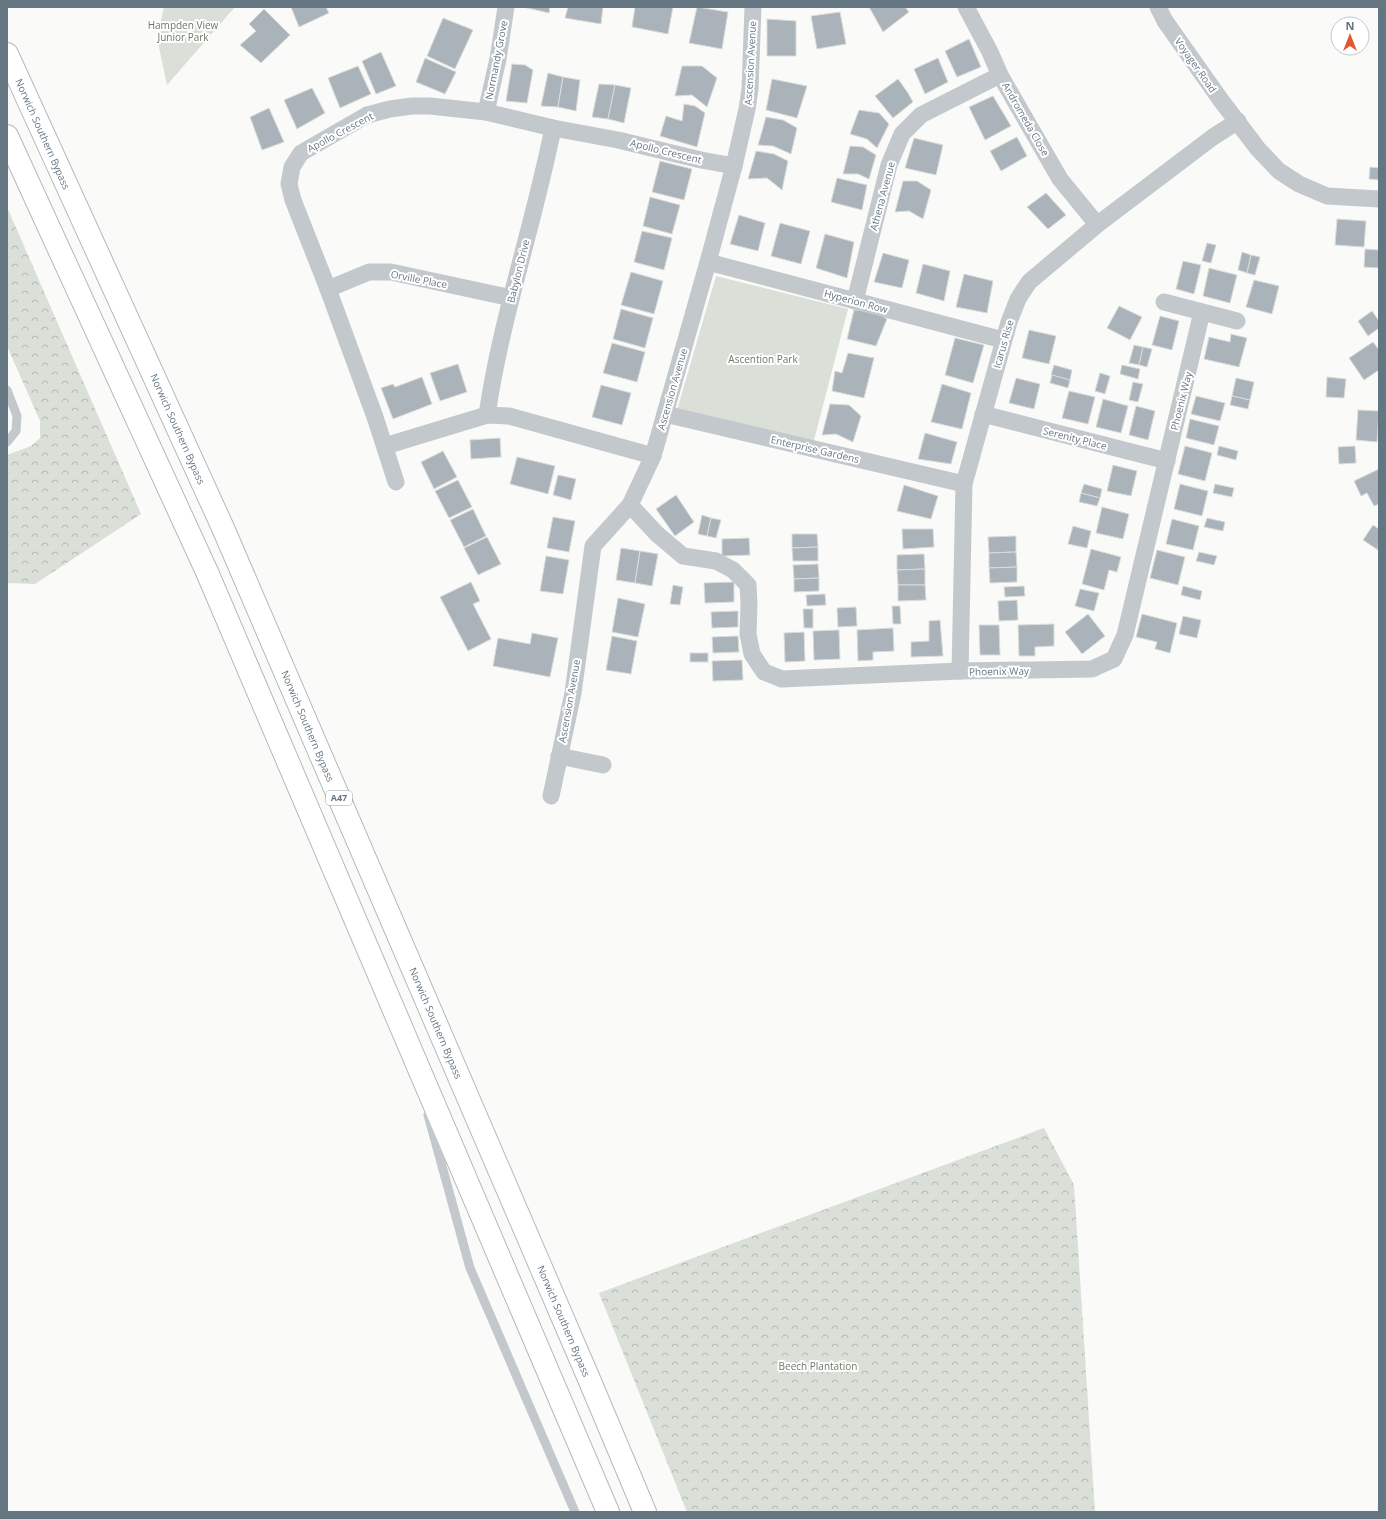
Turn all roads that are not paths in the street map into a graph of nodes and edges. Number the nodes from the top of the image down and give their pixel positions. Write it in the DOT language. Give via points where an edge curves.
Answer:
graph roads {
  1 [pos="506,7"];
  2 [pos="753,7"];
  3 [pos="966,7"];
  4 [pos="1158,7"];
  5 [pos="7,46"];
  6 [pos="7,54"];
  7 [pos="1000,75"];
  8 [pos="22,88"];
  9 [pos="486,112"];
  10 [pos="1238,121"];
  11 [pos="554,128"];
  12 [pos="7,137"];
  13 [pos="734,166"];
  14 [pos="1379,199"];
  15 [pos="1098,224"];
  16 [pos="708,262"];
  17 [pos="328,289"];
  18 [pos="511,298"];
  19 [pos="855,301"];
  20 [pos="1164,302"];
  21 [pos="1202,312"];
  22 [pos="1237,321"];
  23 [pos="1003,340"];
  24 [pos="7,390"];
  25 [pos="665,414"];
  26 [pos="983,414"];
  27 [pos="486,415"];
  28 [pos="7,442"];
  29 [pos="385,446"];
  30 [pos="653,456"];
  31 [pos="1166,461"];
  32 [pos="396,482"];
  33 [pos="964,484"];
  34 [pos="630,505"];
  35 [pos="960,671"];
  36 [pos="559,756"];
  37 [pos="603,765"];
  38 [pos="551,796"];
  39 [pos="414,1061"];
  40 [pos="575,1512"];
  41 [pos="608,1512"];
  42 [pos="645,1512"];
  1 -- 9 [label="street, Normandy Grove"];
  2 -- 13 [label="street, Ascension Avenue" via="750,89"];
  3 -- 7 [label="street, Andromeda Close"];
  4 -- 10 [label="street, Voyager Road" via="1174,34"];
  5 -- 8 [label="highway, A47"];
  6 -- 8 [label="highway, Norwich Southern Bypass / A47"];
  7 -- 15 [label="street, Andromeda Close" via="1060,179"];
  7 -- 19 [label="street, Athena Avenue" via="921,115 902,134 889,165"];
  8 -- 42 [label="highway, Norwich Southern Bypass / A47" via="223,528"];
  9 -- 11 [label="street, Apollo Crescent"];
  9 -- 17 [label="street, Apollo Crescent" via="430,106 390,109 367,115 301,153 292,167 289,184"];
  10 -- 14 [label="street, Voyager Road" via="1258,149 1279,171 1299,184 1327,196"];
  10 -- 15 [label="street, Icarus Rise"];
  11 -- 13 [label="street, Apollo Crescent"];
  11 -- 18 [label="street, Babylon Drive"];
  12 -- 39 [label="highway" via="206,572"];
  13 -- 16 [label="street, Ascension Avenue"];
  15 -- 23 [label="street, Icarus Rise" via="1029,282 1018,298"];
  16 -- 19 [label="street, Hyperion Row"];
  16 -- 25 [label="street, Ascension Avenue"];
  17 -- 18 [label="street, Orville Place" via="369,272 390,272"];
  17 -- 29 [label="street, Apollo Crescent"];
  18 -- 27 [label="street, Babylon Drive"];
  19 -- 23 [label="street, Hyperion Row"];
  20 -- 21 [label="street"];
  21 -- 22 [label="street"];
  21 -- 31 [label="street, Phoenix Way"];
  23 -- 26 [label="street, Icarus Rise"];
  24 -- 28 [label="lane" via="17,416 16,431"];
  25 -- 30 [label="street, Ascension Avenue"];
  25 -- 33 [label="street, Enterprise Gardens"];
  26 -- 31 [label="street, Serenity Place"];
  26 -- 33 [label="street, Icarus Rise"];
  27 -- 29 [label="street"];
  27 -- 30 [label="street" via="509,416"];
  29 -- 32 [label="street, Apollo Crescent"];
  30 -- 34 [label="street, Ascension Avenue"];
  31 -- 35 [label="street, Phoenix Way" via="1125,635 1114,658 1092,669"];
  33 -- 35 [label="street, Icarus Rise"];
  34 -- 35 [label="street, Phoenix Way" via="657,534 683,556 716,562 733,570 748,585 748,634 752,654 764,672 782,679"];
  34 -- 36 [label="street, Ascension Avenue" via="593,546 573,692"];
  36 -- 37 [label="street, Ascension Avenue"];
  36 -- 38 [label="street, Ascension Avenue"];
  39 -- 40 [label="lane" via="470,1268"];
  39 -- 41 [label="highway"];
}
